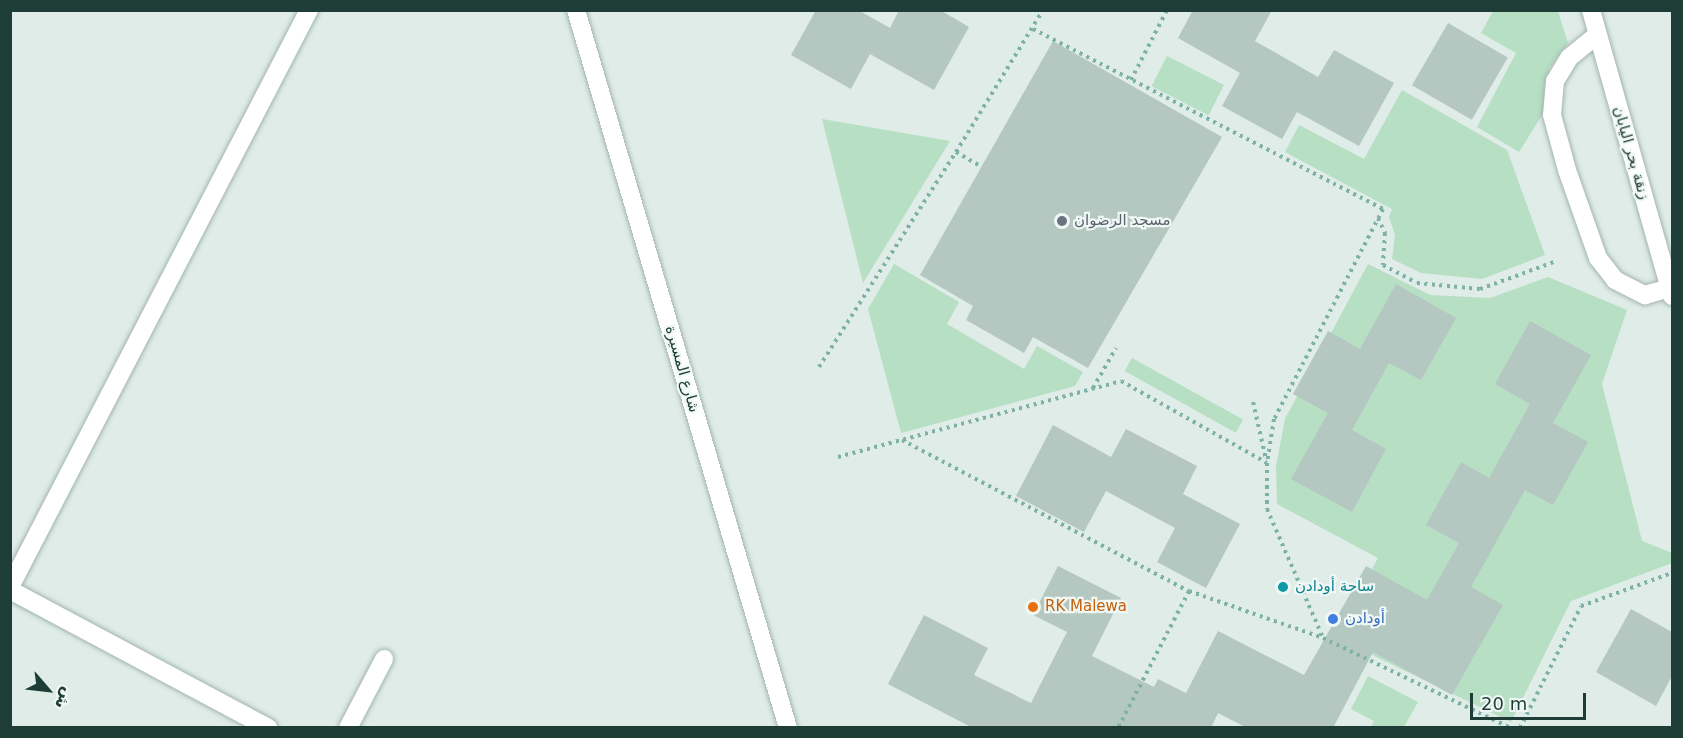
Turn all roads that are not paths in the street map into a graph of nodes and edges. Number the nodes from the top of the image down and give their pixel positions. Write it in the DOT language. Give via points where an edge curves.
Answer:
graph roads {
  1 [pos="309,10"];
  2 [pos="576,10"];
  3 [pos="1591,10"];
  4 [pos="1598,35"];
  5 [pos="1671,292"];
  6 [pos="10,589"];
  7 [pos="384,659"];
  8 [pos="268,728"];
  9 [pos="348,728"];
  10 [pos="788,728"];
  1 -- 6 [label="street"];
  2 -- 10 [label="street, شارع المسيرة"];
  3 -- 4 [label="street, زنقة بحر اليابان"];
  4 -- 5 [label="street, زنقة بحر اليابان"];
  4 -- 5 [label="street" via="1569,58 1555,81 1552,115 1567,170 1598,258 1615,280 1632,292 1645,295"];
  6 -- 8 [label="street"];
  7 -- 9 [label="street"];
}
